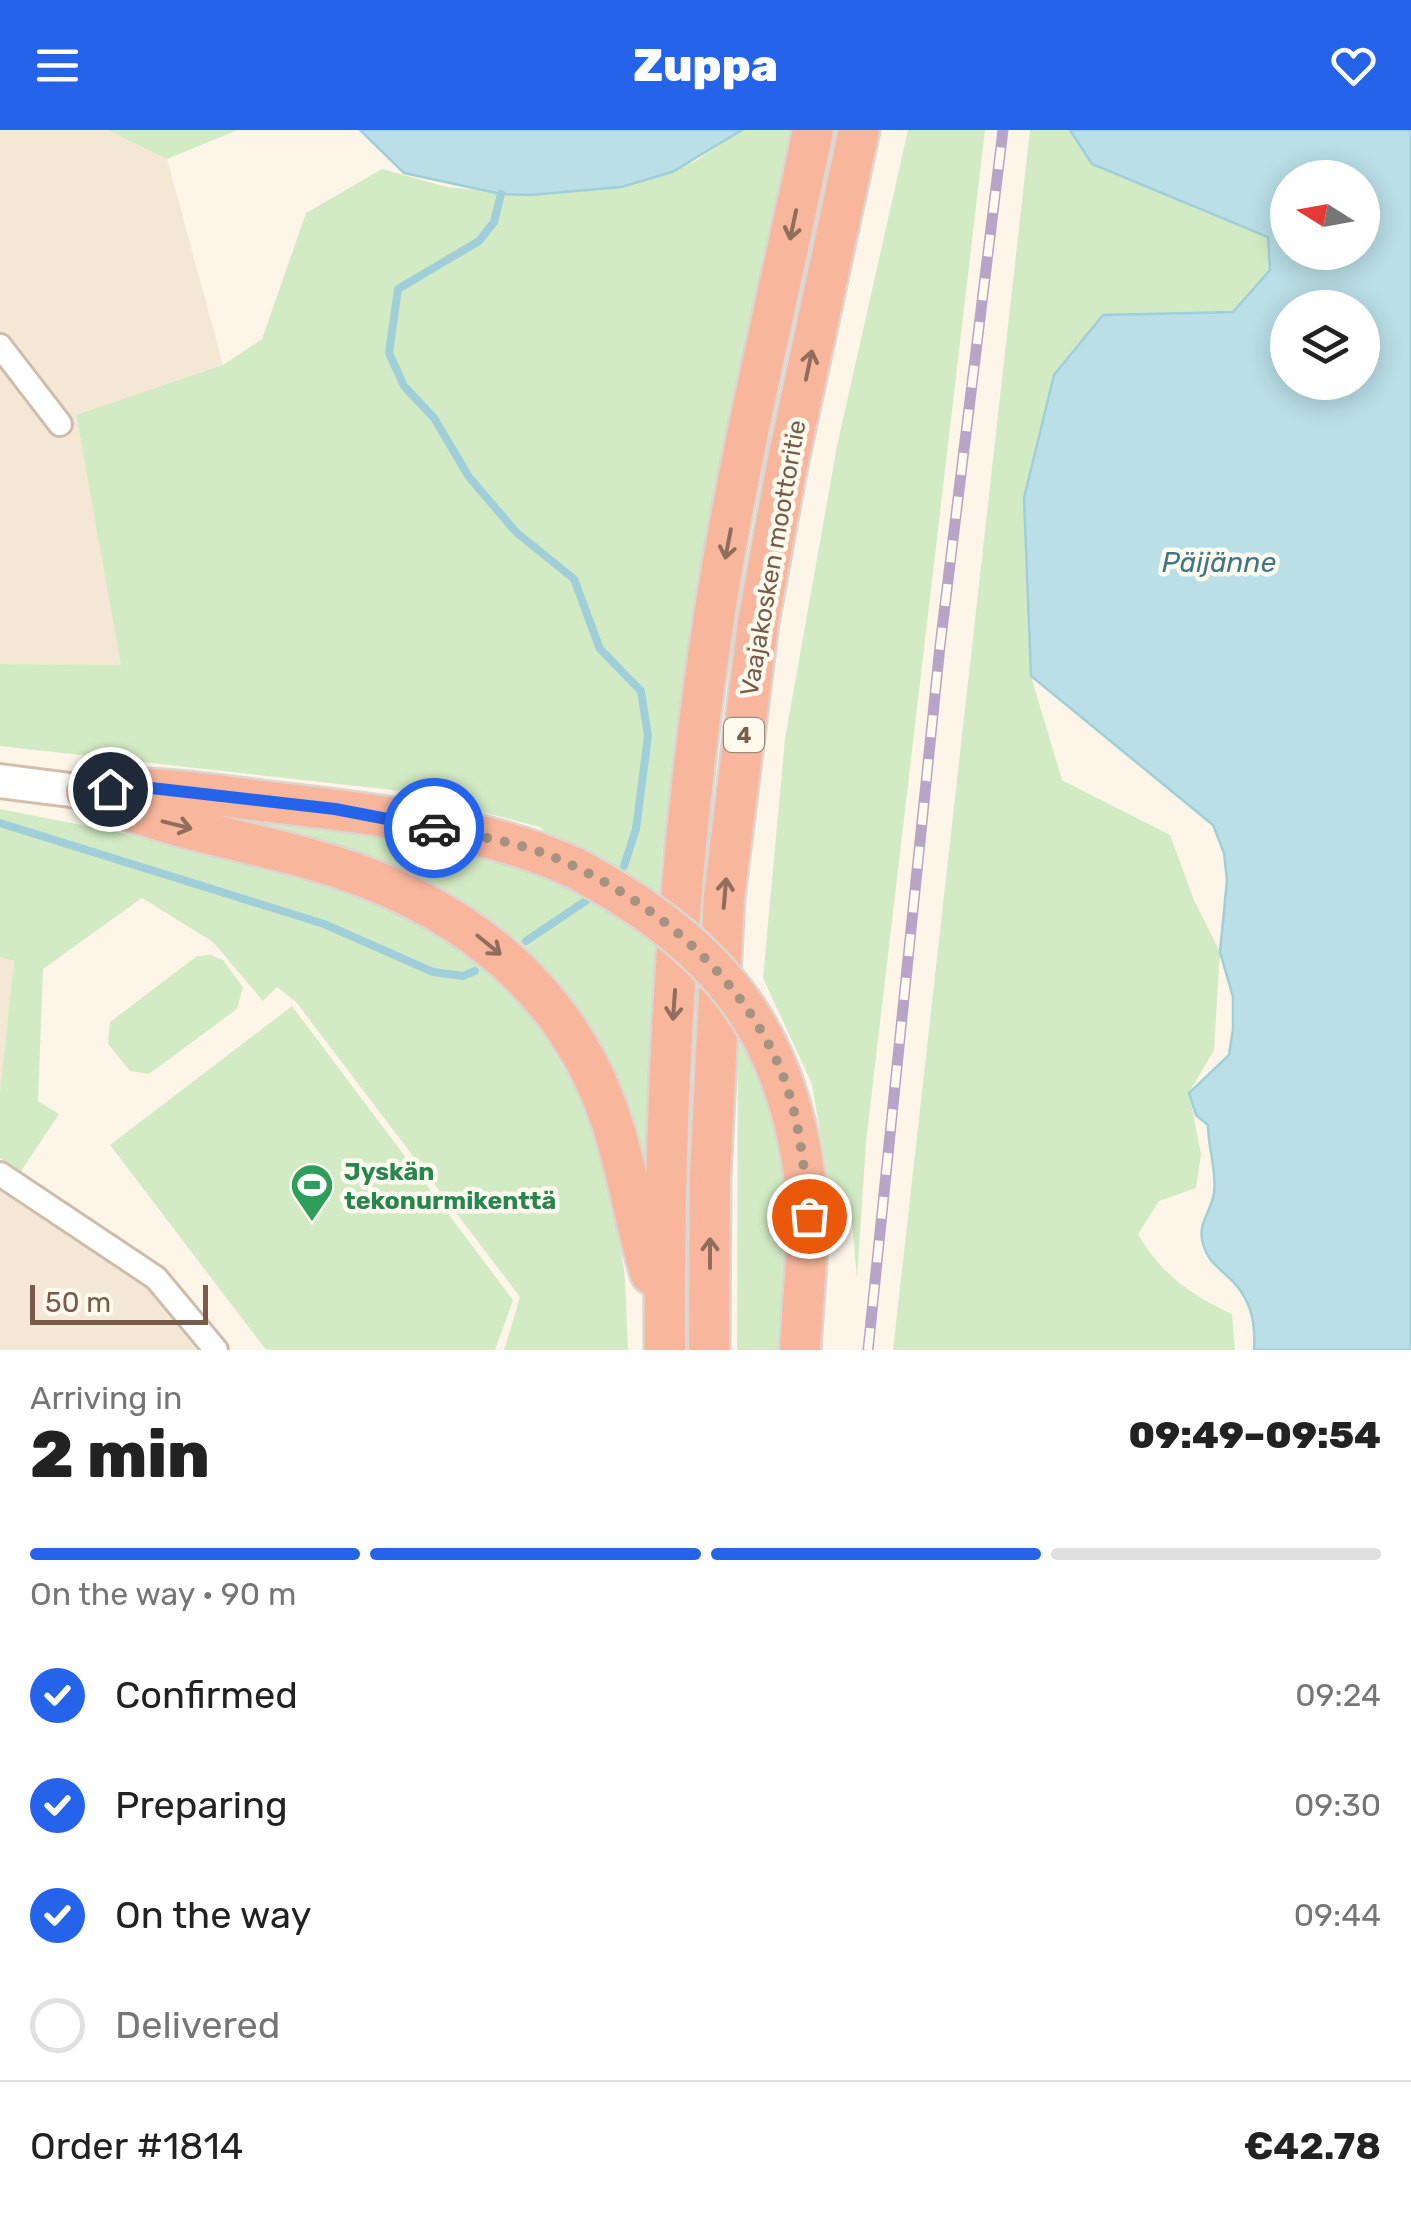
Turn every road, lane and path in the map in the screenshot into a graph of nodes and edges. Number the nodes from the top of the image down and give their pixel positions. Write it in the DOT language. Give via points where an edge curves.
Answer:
graph roads {
  1 [pos="813,130"];
  2 [pos="859,130"];
  3 [pos="0,346"];
  4 [pos="60,424"];
  5 [pos="0,781"];
  6 [pos="86,792"];
  7 [pos="0,1174"];
  8 [pos="665,1336"];
  9 [pos="216,1350"];
  10 [pos="709,1350"];
  11 [pos="800,1350"];
  1 -- 8 [label="highway, Vaajakosken moottoritie / 4, one-way" via="715,610 680,924"];
  10 -- 2 [label="highway, Vaajakosken moottoritie / 4, one-way" via="724,896 753,662 787,465"];
  3 -- 4 [label="street"];
  5 -- 6 [label="street"];
  6 -- 8 [label="highway, one-way" via="129,813 330,864 407,894 465,926 509,962 576,1038 611,1120"];
  6 -- 11 [label="highway, bridge" via="134,786 335,809 460,833 575,868 626,895 689,942 729,986 781,1072 796,1119 809,1216"];
  7 -- 9 [label="street" via="156,1278"];
}
